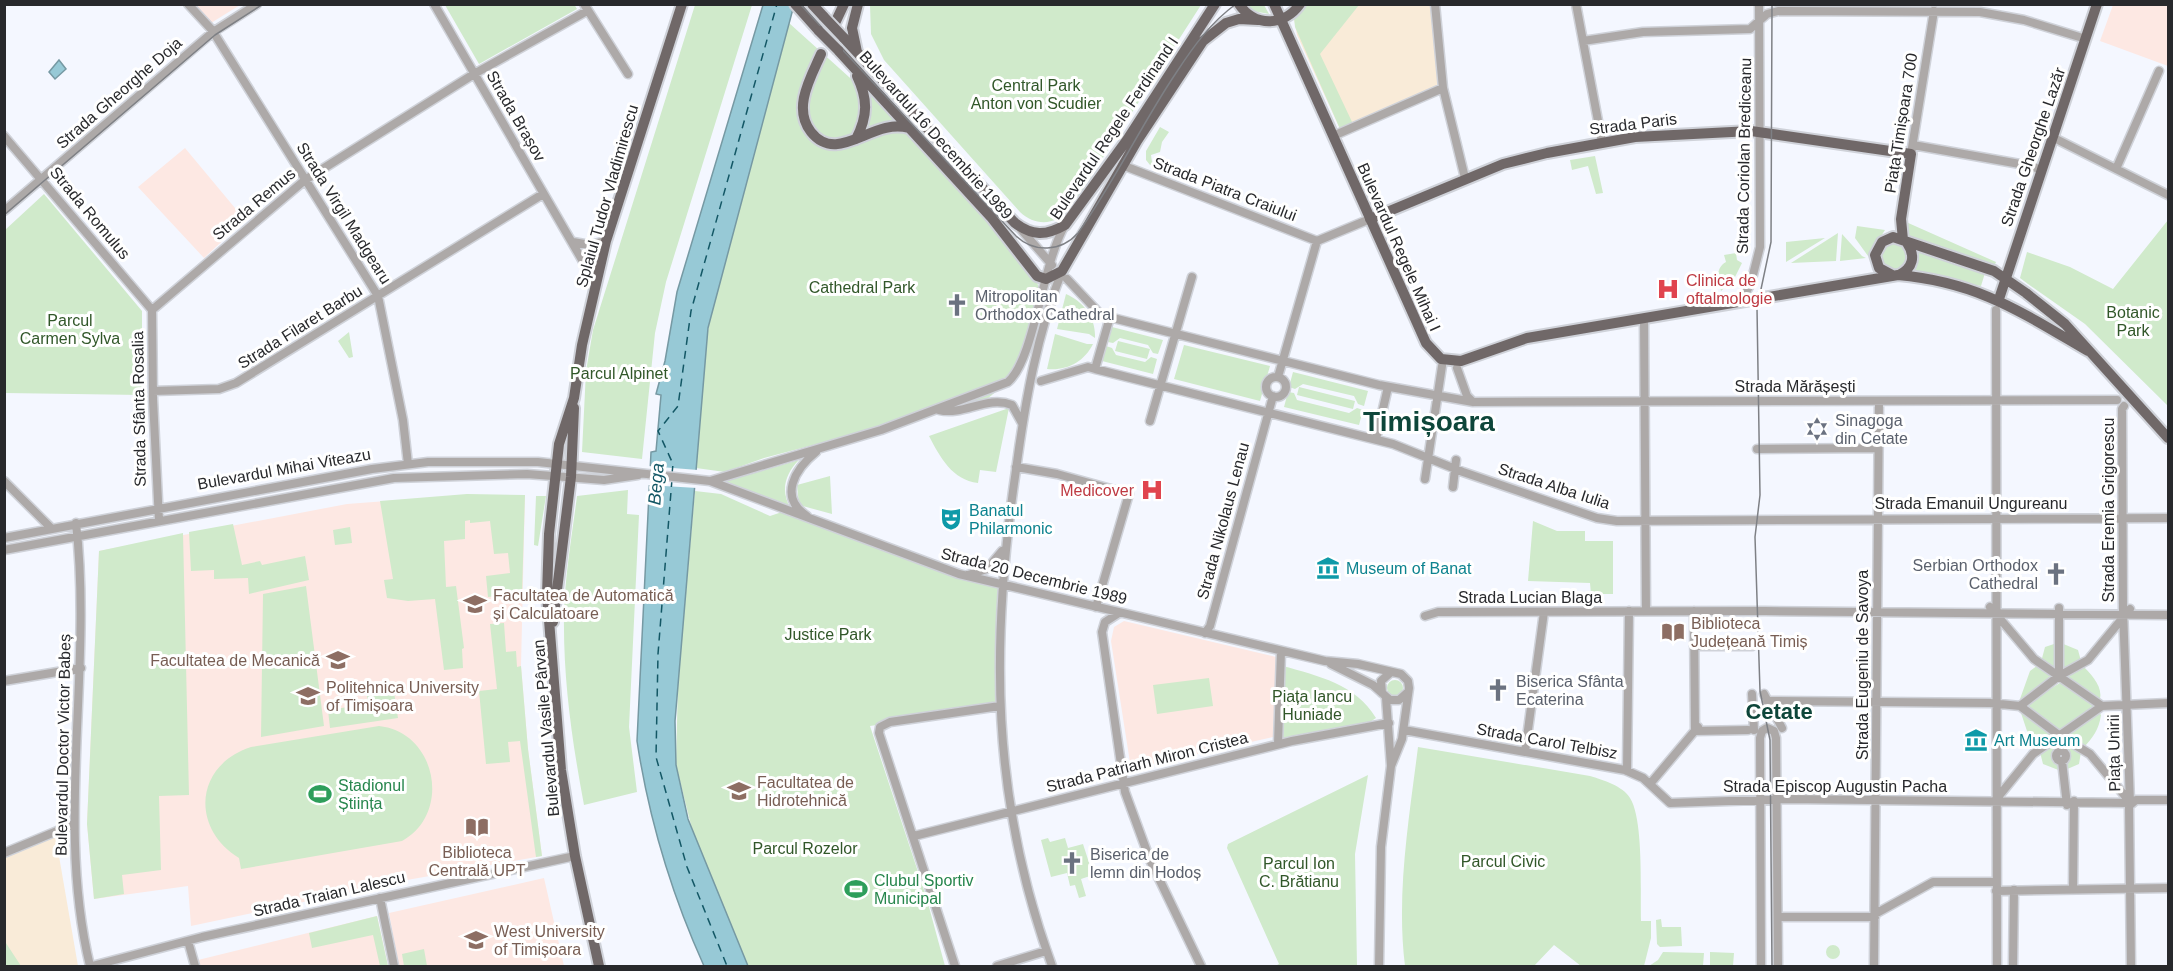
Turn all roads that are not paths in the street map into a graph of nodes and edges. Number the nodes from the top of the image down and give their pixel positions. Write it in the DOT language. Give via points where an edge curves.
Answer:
graph roads {
  1 [pos="188,4"];
  2 [pos="257,4"];
  3 [pos="434,4"];
  4 [pos="682,4"];
  5 [pos="795,4"];
  6 [pos="844,4"];
  7 [pos="858,4"];
  8 [pos="1215,4"];
  9 [pos="1239,4"];
  10 [pos="1274,4"];
  11 [pos="1300,4"];
  12 [pos="1435,4"];
  13 [pos="1576,4"];
  14 [pos="1759,4"];
  15 [pos="2097,4"];
  16 [pos="585,8"];
  17 [pos="1772,8"];
  18 [pos="819,9"];
  19 [pos="1934,11"];
  20 [pos="1258,20"];
  21 [pos="1281,20"];
  22 [pos="836,21"];
  23 [pos="1760,22"];
  24 [pos="213,32"];
  25 [pos="2086,39"];
  26 [pos="1584,41"];
  27 [pos="857,52"];
  28 [pos="820,54"];
  29 [pos="854,67"];
  30 [pos="2160,71"];
  31 [pos="474,74"];
  32 [pos="628,74"];
  33 [pos="1443,88"];
  34 [pos="909,129"];
  35 [pos="1760,132"];
  36 [pos="4,136"];
  37 [pos="1333,136"];
  38 [pos="2054,138"];
  39 [pos="856,139"];
  40 [pos="1602,142"];
  41 [pos="1912,150"];
  42 [pos="1122,165"];
  43 [pos="2116,169"];
  44 [pos="2041,170"];
  45 [pos="1465,178"];
  46 [pos="42,179"];
  47 [pos="305,180"];
  48 [pos="543,194"];
  49 [pos="2168,195"];
  50 [pos="4,211"];
  51 [pos="1370,219"];
  52 [pos="1015,223"];
  53 [pos="1065,225"];
  54 [pos="606,241"];
  55 [pos="1317,241"];
  56 [pos="1905,241"];
  57 [pos="573,242"];
  58 [pos="1050,262"];
  59 [pos="1031,268"];
  60 [pos="1895,275"];
  61 [pos="1058,276"];
  62 [pos="1192,277"];
  63 [pos="2006,279"];
  64 [pos="596,284"];
  65 [pos="1040,295"];
  66 [pos="378,296"];
  67 [pos="1739,303"];
  68 [pos="1998,305"];
  69 [pos="152,310"];
  70 [pos="1110,317"];
  71 [pos="1644,318"];
  72 [pos="1176,330"];
  73 [pos="2088,351"];
  74 [pos="1284,356"];
  75 [pos="1442,366"];
  76 [pos="1457,368"];
  77 [pos="1095,369"];
  78 [pos="1278,377"];
  79 [pos="1041,381"];
  80 [pos="1160,385"];
  81 [pos="1388,387"];
  82 [pos="153,391"];
  83 [pos="1273,396"];
  84 [pos="1438,396"];
  85 [pos="574,398"];
  86 [pos="1879,400"];
  87 [pos="1995,400"];
  88 [pos="2117,400"];
  89 [pos="1473,402"];
  90 [pos="1645,402"];
  91 [pos="2124,406"];
  92 [pos="939,410"];
  93 [pos="1269,412"];
  94 [pos="1150,421"];
  95 [pos="1022,423"];
  96 [pos="2169,438"];
  97 [pos="1376,440"];
  98 [pos="1398,446"];
  99 [pos="1878,448"];
  100 [pos="1757,449"];
  101 [pos="818,450"];
  102 [pos="1396,457"];
  103 [pos="1428,458"];
  104 [pos="556,463"];
  105 [pos="408,464"];
  106 [pos="1016,467"];
  107 [pos="1458,467"];
  108 [pos="571,471"];
  109 [pos="555,475"];
  110 [pos="1425,479"];
  111 [pos="4,481"];
  112 [pos="710,481"];
  113 [pos="1453,487"];
  114 [pos="157,508"];
  115 [pos="2122,518"];
  116 [pos="2169,518"];
  117 [pos="1773,519"];
  118 [pos="1878,519"];
  119 [pos="1996,519"];
  120 [pos="815,520"];
  121 [pos="159,521"];
  122 [pos="1642,522"];
  123 [pos="76,523"];
  124 [pos="51,528"];
  125 [pos="4,538"];
  126 [pos="78,538"];
  127 [pos="1005,542"];
  128 [pos="4,550"];
  129 [pos="955,573"];
  130 [pos="1002,585"];
  131 [pos="1096,607"];
  132 [pos="1993,610"];
  133 [pos="1637,611"];
  134 [pos="1694,611"];
  135 [pos="2059,611"];
  136 [pos="2128,611"];
  137 [pos="1544,612"];
  138 [pos="1877,612"];
  139 [pos="1119,613"];
  140 [pos="2169,615"];
  141 [pos="1425,616"];
  142 [pos="552,628"];
  143 [pos="1209,631"];
  144 [pos="1694,646"];
  145 [pos="1752,646"];
  146 [pos="1281,651"];
  147 [pos="1325,661"];
  148 [pos="81,668"];
  149 [pos="1390,673"];
  150 [pos="2059,676"];
  151 [pos="4,681"];
  152 [pos="1408,691"];
  153 [pos="1752,694"];
  154 [pos="1384,696"];
  155 [pos="1876,702"];
  156 [pos="1993,703"];
  157 [pos="2130,703"];
  158 [pos="2169,703"];
  159 [pos="1000,706"];
  160 [pos="2020,706"];
  161 [pos="2102,706"];
  162 [pos="1389,723"];
  163 [pos="1697,728"];
  164 [pos="1782,728"];
  165 [pos="1404,730"];
  166 [pos="2060,736"];
  167 [pos="1278,744"];
  168 [pos="1525,752"];
  169 [pos="1391,766"];
  170 [pos="1628,771"];
  171 [pos="1124,783"];
  172 [pos="1650,784"];
  173 [pos="1760,800"];
  174 [pos="1777,800"];
  175 [pos="1876,800"];
  176 [pos="2169,800"];
  177 [pos="2131,802"];
  178 [pos="1674,803"];
  179 [pos="2069,803"];
  180 [pos="1995,804"];
  181 [pos="1011,811"];
  182 [pos="74,824"];
  183 [pos="914,836"];
  184 [pos="4,853"];
  185 [pos="575,856"];
  186 [pos="1996,886"];
  187 [pos="2169,888"];
  188 [pos="2130,889"];
  189 [pos="2014,890"];
  190 [pos="2073,890"];
  191 [pos="380,898"];
  192 [pos="1875,916"];
  193 [pos="1782,917"];
  194 [pos="188,941"];
  195 [pos="1046,951"];
  196 [pos="91,966"];
  197 [pos="195,966"];
  198 [pos="394,966"];
  199 [pos="599,966"];
  200 [pos="955,966"];
  201 [pos="997,966"];
  202 [pos="1052,966"];
  203 [pos="1201,966"];
  204 [pos="1379,966"];
  205 [pos="1761,966"];
  206 [pos="1778,966"];
  207 [pos="1874,966"];
  208 [pos="1997,966"];
  209 [pos="2013,966"];
  210 [pos="2131,966"];
  1 -- 24 [label="street, Strada Virgil Madgearu"];
  2 -- 24 [label="street, Strada Gheorghe Doja"];
  3 -- 31 [label="street, Strada Brașov"];
  4 -- 54 [label="main road, Splaiul Tudor Vladimirescu"];
  5 -- 29 [label="main road, Bulevardul 16 Decembrie 1989, bridge"];
  6 -- 22 [label="main road"];
  7 -- 27 [label="main road" via="852,28"];
  8 -- 53 [label="main road, Bulevardul Regele Ferdinand I" via="1127,140"];
  9 -- 20 [label="main road"];
  10 -- 21 [label="main road, Bulevardul Regele Mihai I"];
  11 -- 21 [label="main road"];
  12 -- 33 [label="street"];
  13 -- 26 [label="street"];
  14 -- 23 [label="street, Strada Coriolan Brediceanu"];
  15 -- 25 [label="main road, Strada Gheorghe Lazăr"];
  16 -- 31 [label="street, Strada Remus"];
  16 -- 32 [label="street"];
  17 -- 19 [label="street"];
  17 -- 23 [label="street"];
  18 -- 27 [label="main road, Bulevardul 16 Decembrie 1989, bridge"];
  19 -- 25 [label="street" via="2004,15"];
  19 -- 41 [label="street, Piața Timișoara 700"];
  20 -- 21 [label="main road, Bulevardul Regele Ferdinand I"];
  20 -- 42 [label="main road, Bulevardul Regele Ferdinand I" via="1235,20 1210,33"];
  21 -- 37 [label="main road, Bulevardul Regele Mihai I"];
  23 -- 26 [label="street" via="1750,29 1642,32"];
  23 -- 35 [label="street, Strada Coriolan Brediceanu"];
  24 -- 46 [label="street, Strada Gheorghe Doja"];
  24 -- 47 [label="street, Strada Virgil Madgearu"];
  25 -- 38 [label="main road, Strada Gheorghe Lazăr"];
  26 -- 40 [label="street"];
  27 -- 52 [label="main road, Bulevardul 16 Decembrie 1989"];
  28 -- 39 [label="main road" via="803,99 808,128 814,136 831,144"];
  29 -- 34 [label="main road, Bulevardul 16 Decembrie 1989"];
  29 -- 39 [label="main road" via="867,106"];
  30 -- 43 [label="street"];
  31 -- 47 [label="street, Strada Remus"];
  31 -- 48 [label="street, Strada Brașov"];
  33 -- 37 [label="street"];
  33 -- 45 [label="street"];
  34 -- 39 [label="main road" via="890,125"];
  34 -- 59 [label="main road, Bulevardul 16 Decembrie 1989" via="991,217"];
  35 -- 40 [label="main road, Strada Paris" via="1681,133"];
  35 -- 41 [label="main road, Strada Paris"];
  35 -- 67 [label="street, Strada Coriolan Brediceanu" via="1760,250 1751,283"];
  36 -- 46 [label="street, Strada Romulus"];
  37 -- 51 [label="main road, Bulevardul Regele Mihai I"];
  38 -- 43 [label="street"];
  38 -- 44 [label="main road, Strada Gheorghe Lazăr"];
  40 -- 45 [label="main road, Strada Paris" via="1525,158"];
  41 -- 44 [label="street, Strada Paris" via="2031,165"];
  41 -- 56 [label="main road, Piața Timișoara 700" via="1901,219"];
  42 -- 55 [label="street, Strada Piatra Craiului"];
  42 -- 61 [label="main road, Bulevardul Regele Ferdinand I"];
  43 -- 49 [label="street"];
  44 -- 63 [label="main road, Strada Gheorghe Lazăr"];
  45 -- 51 [label="main road, Strada Paris"];
  46 -- 50 [label="street, Strada Gheorghe Doja"];
  46 -- 69 [label="street, Strada Romulus"];
  47 -- 66 [label="street, Strada Virgil Madgearu"];
  47 -- 69 [label="street, Strada Remus"];
  48 -- 57 [label="street, Strada Brașov"];
  48 -- 66 [label="street, Strada Filaret Barbu"];
  51 -- 55 [label="street"];
  51 -- 71 [label="main road, Bulevardul Regele Mihai I" via="1426,343 1441,359 1461,361 1527,338"];
  52 -- 53 [label="main road" via="1041,234"];
  52 -- 58 [label="street, Bulevardul 16 Decembrie 1989"];
  53 -- 58 [label="street, Bulevardul Regele Ferdinand I"];
  54 -- 57 [label="street" via="590,245"];
  54 -- 64 [label="main road, Splaiul Tudor Vladimirescu"];
  55 -- 74 [label="street"];
  56 -- 60 [label="main road" via="1912,250 1912,262 1908,269"];
  56 -- 60 [label="main road" via="1886,239 1876,251 1879,268"];
  56 -- 63 [label="main road, Bulevardul Regele Mihai I" via="1994,271"];
  57 -- 64 [label="street, Strada Brașov"];
  58 -- 61 [label="street, Bulevardul Regele Ferdinand I"];
  59 -- 61 [label="main road, Bulevardul 16 Decembrie 1989" via="1039,277"];
  59 -- 65 [label="street"];
  60 -- 67 [label="main road, Bulevardul Regele Mihai I"];
  60 -- 68 [label="main road, Bulevardul Regele Mihai I" via="1944,281"];
  61 -- 65 [label="street, Bulevardul Regele Ferdinand I"];
  61 -- 70 [label="street" via="1101,315"];
  61 -- 95 [label="street"];
  62 -- 72 [label="street"];
  63 -- 68 [label="main road, Strada Gheorghe Lazăr"];
  63 -- 73 [label="main road, Bulevardul Regele Mihai I" via="2065,324"];
  64 -- 85 [label="main road, Splaiul Tudor Vladimirescu"];
  65 -- 92 [label="street, Bulevardul Regele Ferdinand I" via="1022,365 1014,377"];
  66 -- 82 [label="street, Strada Filaret Barbu" via="228,388"];
  66 -- 105 [label="street, Strada Virgil Madgearu"];
  67 -- 71 [label="main road, Bulevardul Regele Mihai I"];
  68 -- 73 [label="main road, Bulevardul Regele Mihai I"];
  68 -- 87 [label="street, Strada Gheorghe Lazăr"];
  69 -- 82 [label="street, Strada Sfânta Rosalia"];
  70 -- 72 [label="street, Strada Mărășești"];
  70 -- 77 [label="street"];
  71 -- 90 [label="street"];
  72 -- 74 [label="street, Strada Mărășești"];
  72 -- 80 [label="street"];
  73 -- 96 [label="main road, Bulevardul Regele Mihai I"];
  74 -- 78 [label="street"];
  74 -- 81 [label="street, Strada Mărășești"];
  75 -- 84 [label="street"];
  76 -- 89 [label="street"];
  77 -- 79 [label="street" via="1088,367"];
  77 -- 80 [label="street, Strada Alba Iulia"];
  78 -- 83 [label="street" via="1266,384"];
  78 -- 83 [label="street" via="1284,382 1285,391"];
  80 -- 93 [label="street, Strada Alba Iulia"];
  80 -- 94 [label="street"];
  81 -- 84 [label="street, Strada Mărășești"];
  81 -- 97 [label="street"];
  82 -- 114 [label="street, Strada Sfânta Rosalia"];
  83 -- 93 [label="street, Strada Nikolaus Lenau"];
  84 -- 89 [label="street, Strada Mărășești"];
  84 -- 103 [label="street"];
  85 -- 104 [label="main road, Splaiul Tudor Vladimirescu"];
  85 -- 108 [label="main road, Splaiul Tudor Vladimirescu"];
  86 -- 87 [label="street, Strada Mărășești"];
  86 -- 90 [label="street, Strada Mărășești"];
  86 -- 99 [label="street, Strada Eugeniu de Savoya"];
  87 -- 88 [label="street, Strada Mărășești"];
  87 -- 119 [label="street, Strada Gheorghe Lazăr"];
  89 -- 90 [label="street, Strada Mărășești"];
  90 -- 122 [label="street"];
  91 -- 115 [label="street, Strada Eremia Grigorescu"];
  92 -- 95 [label="street" via="948,412 1004,402 1016,410"];
  92 -- 101 [label="street, Bulevardul Regele Ferdinand I"];
  93 -- 97 [label="street, Strada Alba Iulia"];
  93 -- 143 [label="street, Strada Nikolaus Lenau"];
  95 -- 106 [label="street"];
  97 -- 98 [label="street, Strada Alba Iulia"];
  98 -- 102 [label="street"];
  98 -- 103 [label="street, Strada Alba Iulia" via="1414,456"];
  99 -- 100 [label="street"];
  99 -- 118 [label="street, Strada Eugeniu de Savoya"];
  101 -- 112 [label="street, Bulevardul Regele Ferdinand I"];
  101 -- 120 [label="street" via="797,469 791,486 797,507"];
  103 -- 107 [label="street, Strada Alba Iulia"];
  103 -- 110 [label="street"];
  104 -- 105 [label="street, Bulevardul Mihai Viteazu"];
  104 -- 108 [label="street, Bulevardul Mihai Viteazu"];
  104 -- 109 [label="main road, Bulevardul Vasile Pârvan"];
  105 -- 114 [label="street, Bulevardul Mihai Viteazu"];
  106 -- 127 [label="street"];
  106 -- 131 [label="street" via="1129,494"];
  107 -- 113 [label="street"];
  107 -- 122 [label="street, Strada Alba Iulia" via="1598,518"];
  108 -- 109 [label="street"];
  108 -- 112 [label="street" via="604,480 638,475"];
  108 -- 142 [label="main road, Bulevardul Vasile Pârvan"];
  109 -- 121 [label="street, Bulevardul Mihai Viteazu" via="394,478"];
  109 -- 142 [label="main road, Bulevardul Vasile Pârvan" via="547,595"];
  111 -- 124 [label="street"];
  112 -- 120 [label="street, Strada 20 Decembrie 1989"];
  114 -- 121 [label="street, Strada Sfânta Rosalia"];
  114 -- 123 [label="street, Bulevardul Mihai Viteazu"];
  115 -- 116 [label="street, Strada Emanuil Ungureanu"];
  115 -- 119 [label="street, Strada Emanuil Ungureanu"];
  115 -- 136 [label="street, Strada Eremia Grigorescu"];
  117 -- 118 [label="street, Strada Emanuil Ungureanu"];
  117 -- 122 [label="street, Strada Alba Iulia"];
  118 -- 119 [label="street, Strada Emanuil Ungureanu"];
  118 -- 138 [label="street, Strada Eugeniu de Savoya"];
  119 -- 132 [label="street, Strada Gheorghe Lazăr"];
  120 -- 129 [label="street, Strada 20 Decembrie 1989"];
  121 -- 126 [label="street, Bulevardul Mihai Viteazu"];
  122 -- 133 [label="street"];
  123 -- 124 [label="street, Bulevardul Mihai Viteazu"];
  123 -- 126 [label="street, Bulevardul Doctor Victor Babeș"];
  124 -- 125 [label="street, Bulevardul Mihai Viteazu"];
  126 -- 128 [label="street, Bulevardul Mihai Viteazu"];
  126 -- 148 [label="street, Bulevardul Doctor Victor Babeș"];
  127 -- 129 [label="street" via="999,558 987,569 975,574"];
  127 -- 130 [label="street"];
  129 -- 130 [label="street, Strada 20 Decembrie 1989"];
  130 -- 131 [label="street, Strada 20 Decembrie 1989"];
  130 -- 159 [label="street"];
  131 -- 139 [label="street, Strada 20 Decembrie 1989"];
  132 -- 135 [label="street"];
  132 -- 138 [label="street, Strada Lucian Blaga"];
  132 -- 150 [label="street, Piața Unirii" via="2034,659"];
  132 -- 156 [label="street"];
  133 -- 134 [label="street, Strada Lucian Blaga"];
  133 -- 137 [label="street, Strada Lucian Blaga"];
  133 -- 170 [label="street"];
  134 -- 138 [label="street, Strada Lucian Blaga"];
  134 -- 144 [label="street"];
  135 -- 136 [label="street"];
  135 -- 150 [label="street"];
  136 -- 140 [label="street"];
  136 -- 150 [label="street" via="2088,660"];
  136 -- 157 [label="street, Piața Unirii"];
  137 -- 141 [label="street, Strada Lucian Blaga" via="1438,612"];
  137 -- 168 [label="street"];
  138 -- 155 [label="street, Strada Eugeniu de Savoya"];
  139 -- 143 [label="street, Strada 20 Decembrie 1989"];
  139 -- 171 [label="street" via="1104,623 1102,632"];
  142 -- 185 [label="main road, Bulevardul Vasile Pârvan" via="561,770"];
  143 -- 146 [label="street, Strada 20 Decembrie 1989"];
  144 -- 145 [label="street"];
  144 -- 163 [label="street"];
  146 -- 147 [label="street, Strada 20 Decembrie 1989"];
  146 -- 167 [label="street"];
  147 -- 149 [label="street, Strada 20 Decembrie 1989" via="1358,664"];
  147 -- 154 [label="street, Strada 20 Decembrie 1989" via="1363,679"];
  148 -- 151 [label="street"];
  148 -- 182 [label="street, Bulevardul Doctor Victor Babeș"];
  149 -- 152 [label="street" via="1405,677"];
  149 -- 154 [label="street" via="1381,681"];
  150 -- 160 [label="street"];
  150 -- 161 [label="street, Piața Unirii"];
  152 -- 154 [label="street" via="1399,700"];
  152 -- 165 [label="street"];
  153 -- 163 [label="street" via="1751,730"];
  154 -- 162 [label="street"];
  155 -- 156 [label="street"];
  155 -- 164 [label="street" via="1765,697"];
  155 -- 175 [label="street, Strada Eugeniu de Savoya"];
  156 -- 160 [label="street"];
  156 -- 180 [label="street"];
  157 -- 158 [label="street"];
  157 -- 161 [label="street, Piața Unirii"];
  157 -- 177 [label="street, Piața Unirii"];
  159 -- 181 [label="street"];
  159 -- 183 [label="street" via="880,727 879,738"];
  160 -- 166 [label="street, Piața Unirii"];
  161 -- 166 [label="street, Piața Unirii"];
  162 -- 167 [label="street, Strada Patriarh Miron Cristea"];
  162 -- 169 [label="street"];
  163 -- 172 [label="street"];
  165 -- 168 [label="street, Strada Carol Telbisz"];
  165 -- 169 [label="street"];
  166 -- 177 [label="street, Piața Unirii" via="2090,754"];
  166 -- 179 [label="street" via="2061,751 2066,754 2062,761"];
  166 -- 180 [label="street, Piața Unirii" via="2033,754"];
  167 -- 171 [label="street, Strada Patriarh Miron Cristea"];
  168 -- 170 [label="street, Strada Carol Telbisz"];
  169 -- 204 [label="street" via="1381,847"];
  170 -- 172 [label="street, Strada Carol Telbisz"];
  171 -- 181 [label="street, Strada Patriarh Miron Cristea"];
  171 -- 203 [label="street" via="1150,860"];
  172 -- 178 [label="street, Strada Carol Telbisz"];
  173 -- 174 [label="street, Strada Episcop Augustin Pacha"];
  173 -- 174 [label="street" via="1760,736 1767,728 1776,735"];
  173 -- 178 [label="street, Strada Episcop Augustin Pacha"];
  173 -- 205 [label="street"];
  174 -- 175 [label="street, Strada Episcop Augustin Pacha"];
  174 -- 206 [label="street"];
  175 -- 180 [label="street, Strada Episcop Augustin Pacha"];
  175 -- 192 [label="street, Strada Eugeniu de Savoya"];
  176 -- 177 [label="street"];
  177 -- 179 [label="street, Piața Unirii"];
  177 -- 188 [label="street"];
  179 -- 180 [label="street, Piața Unirii"];
  179 -- 190 [label="street"];
  180 -- 186 [label="street"];
  181 -- 183 [label="street, Strada Patriarh Miron Cristea"];
  181 -- 195 [label="street" via="1023,874"];
  182 -- 184 [label="street"];
  182 -- 196 [label="street, Bulevardul Doctor Victor Babeș" via="76,885"];
  183 -- 200 [label="street"];
  185 -- 191 [label="street, Strada Traian Lalescu"];
  185 -- 199 [label="main road, Bulevardul Vasile Pârvan"];
  186 -- 189 [label="street"];
  186 -- 192 [label="street" via="1933,882"];
  186 -- 208 [label="street"];
  187 -- 188 [label="street"];
  188 -- 190 [label="street"];
  188 -- 210 [label="street"];
  189 -- 190 [label="street"];
  189 -- 209 [label="street"];
  191 -- 194 [label="street, Strada Traian Lalescu"];
  191 -- 198 [label="street"];
  192 -- 193 [label="street"];
  192 -- 207 [label="street, Strada Eugeniu de Savoya"];
  194 -- 196 [label="street, Strada Traian Lalescu"];
  194 -- 197 [label="street"];
  195 -- 201 [label="street"];
  195 -- 202 [label="street"];
}
